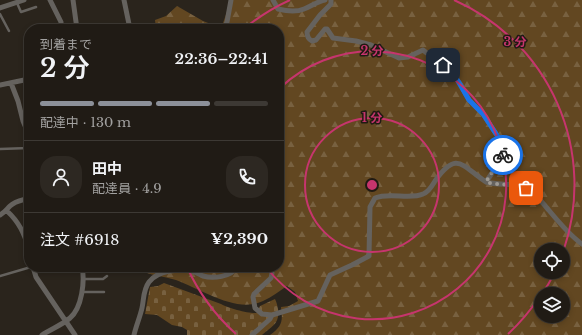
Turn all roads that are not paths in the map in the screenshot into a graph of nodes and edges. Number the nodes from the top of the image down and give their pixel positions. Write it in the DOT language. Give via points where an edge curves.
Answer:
graph roads {
  1 [pos="24,0"];
  2 [pos="50,0"];
  3 [pos="73,0"];
  4 [pos="124,0"];
  5 [pos="231,0"];
  6 [pos="273,0"];
  7 [pos="326,0"];
  8 [pos="331,0"];
  9 [pos="17,2"];
  10 [pos="36,7"];
  11 [pos="0,8"];
  12 [pos="0,14"];
  13 [pos="60,24"];
  14 [pos="76,24"];
  15 [pos="129,24"];
  16 [pos="226,24"];
  17 [pos="9,31"];
  18 [pos="24,80"];
  19 [pos="11,83"];
  20 [pos="0,85"];
  21 [pos="24,123"];
  22 [pos="24,148"];
  23 [pos="0,149"];
  24 [pos="486,182"];
  25 [pos="24,200"];
  26 [pos="7,211"];
  27 [pos="0,215"];
  28 [pos="24,231"];
  29 [pos="582,244"];
  30 [pos="24,269"];
  31 [pos="34,272"];
  32 [pos="83,272"];
  33 [pos="173,272"];
  34 [pos="193,272"];
  35 [pos="232,272"];
  36 [pos="271,272"];
  37 [pos="0,276"];
  38 [pos="107,276"];
  39 [pos="84,279"];
  40 [pos="82,292"];
  41 [pos="104,292"];
  42 [pos="272,315"];
  43 [pos="66,321"];
  44 [pos="42,335"];
  45 [pos="75,335"];
  46 [pos="134,335"];
  47 [pos="252,335"];
  1 -- 9 [label="street"];
  2 -- 13 [label="street"];
  3 -- 14 [label="street"];
  4 -- 15 [label="street"];
  5 -- 16 [label="street"];
  6 -- 7 [label="street" via="278,9 283,11 303,9"];
  8 -- 24 [label="street" via="331,4 307,32 310,40 316,40 327,29 333,38 371,45 399,58 423,50 452,73 504,146 502,158"];
  9 -- 10 [label="lane" via="21,12"];
  9 -- 11 [label="street"];
  12 -- 17 [label="lane"];
  18 -- 19 [label="street"];
  19 -- 20 [label="street"];
  19 -- 21 [label="street"];
  22 -- 23 [label="lane"];
  24 -- 29 [label="street" via="513,184 526,188"];
  24 -- 42 [label="street" via="463,165 456,163 448,165 429,191 422,195 375,198 370,207 369,256 330,275 318,301"];
  25 -- 26 [label="street" via="15,203"];
  26 -- 27 [label="street"];
  26 -- 28 [label="street"];
  30 -- 37 [label="lane"];
  31 -- 43 [label="street"];
  32 -- 39 [label="street"];
  33 -- 46 [label="street" via="154,276 144,290"];
  34 -- 35 [label="street" via="217,277"];
  36 -- 42 [label="street" via="271,278 254,294 252,300 259,312"];
  38 -- 39 [label="lane" via="103,279"];
  39 -- 40 [label="street"];
  40 -- 41 [label="lane"];
  40 -- 43 [label="street" via="72,316"];
  42 -- 47 [label="street"];
  43 -- 44 [label="street"];
  43 -- 45 [label="street"];
}
